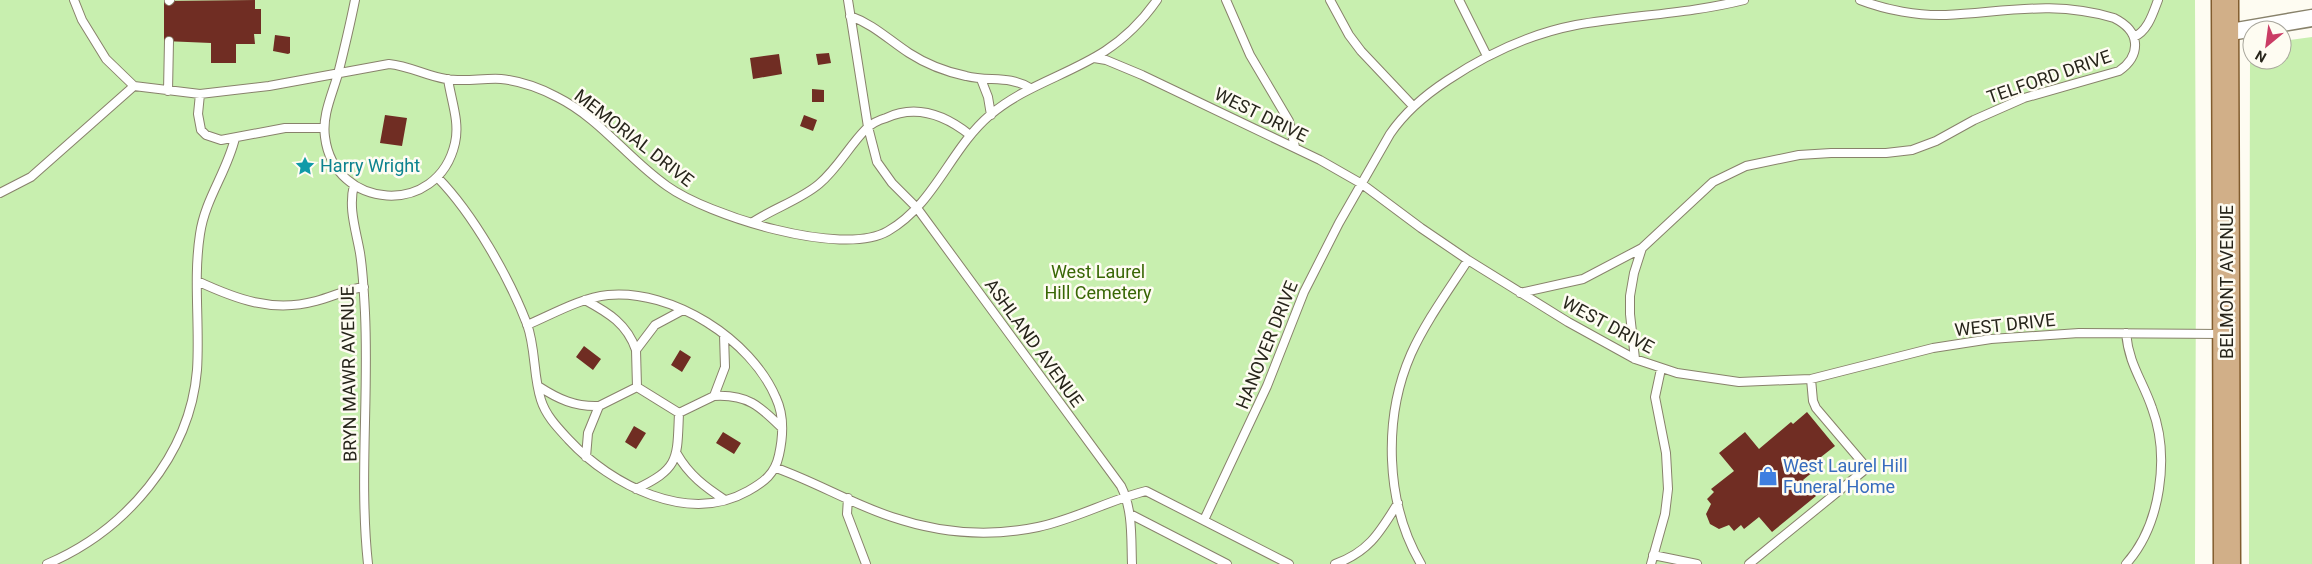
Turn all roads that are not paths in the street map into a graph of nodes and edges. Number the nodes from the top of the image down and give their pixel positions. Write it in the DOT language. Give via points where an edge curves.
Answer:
graph roads {
  1 [pos="74,0"];
  2 [pos="355,0"];
  3 [pos="848,0"];
  4 [pos="1156,0"];
  5 [pos="1226,0"];
  6 [pos="1330,0"];
  7 [pos="1459,0"];
  8 [pos="1744,0"];
  9 [pos="1860,0"];
  10 [pos="2158,0"];
  11 [pos="2225,0"];
  12 [pos="850,16"];
  13 [pos="2312,18"];
  14 [pos="2225,33"];
  15 [pos="2134,37"];
  16 [pos="169,41"];
  17 [pos="1487,56"];
  18 [pos="1094,58"];
  19 [pos="338,74"];
  20 [pos="448,79"];
  21 [pos="982,79"];
  22 [pos="134,86"];
  23 [pos="1030,88"];
  24 [pos="168,92"];
  25 [pos="200,94"];
  26 [pos="1413,106"];
  27 [pos="991,115"];
  28 [pos="868,127"];
  29 [pos="324,128"];
  30 [pos="970,135"];
  31 [pos="235,138"];
  32 [pos="1295,148"];
  33 [pos="438,178"];
  34 [pos="1362,184"];
  35 [pos="354,185"];
  36 [pos="0,193"];
  37 [pos="917,208"];
  38 [pos="753,222"];
  39 [pos="1642,248"];
  40 [pos="1468,260"];
  41 [pos="197,281"];
  42 [pos="364,287"];
  43 [pos="1520,293"];
  44 [pos="585,300"];
  45 [pos="683,310"];
  46 [pos="527,325"];
  47 [pos="2126,333"];
  48 [pos="2228,334"];
  49 [pos="724,335"];
  50 [pos="636,350"];
  51 [pos="1635,359"];
  52 [pos="1661,368"];
  53 [pos="1811,380"];
  54 [pos="538,386"];
  55 [pos="637,387"];
  56 [pos="714,396"];
  57 [pos="599,406"];
  58 [pos="679,413"];
  59 [pos="782,428"];
  60 [pos="678,454"];
  61 [pos="586,457"];
  62 [pos="776,468"];
  63 [pos="636,489"];
  64 [pos="1126,496"];
  65 [pos="848,498"];
  66 [pos="725,500"];
  67 [pos="1398,503"];
  68 [pos="1130,514"];
  69 [pos="1204,520"];
  70 [pos="1653,555"];
  71 [pos="46,564"];
  72 [pos="368,564"];
  73 [pos="866,564"];
  74 [pos="1132,564"];
  75 [pos="1227,564"];
  76 [pos="1289,564"];
  77 [pos="1335,564"];
  78 [pos="1420,564"];
  79 [pos="1651,564"];
  80 [pos="1697,564"];
  81 [pos="1748,564"];
  82 [pos="2126,564"];
  83 [pos="2227,564"];
  1 -- 22 [label="lane" via="82,20 106,59"];
  2 -- 19 [label="lane"];
  3 -- 12 [label="lane, ASHLAND AVENUE"];
  4 -- 18 [label="lane, MEMORIAL DRIVE" via="1132,29"];
  5 -- 32 [label="lane" via="1250,55 1289,121"];
  6 -- 26 [label="lane" via="1361,51"];
  7 -- 17 [label="lane"];
  8 -- 17 [label="lane, HANOVER DRIVE" via="1693,12 1574,26 1528,38"];
  9 -- 15 [label="lane" via="1922,15 2056,3 2104,13 2129,28"];
  10 -- 15 [label="lane" via="2144,29"];
  11 -- 14 [label="main road, BELMONT AVENUE"];
  12 -- 21 [label="lane" via="870,24 924,61"];
  12 -- 28 [label="lane, ASHLAND AVENUE"];
  13 -- 14 [label="street"];
  14 -- 48 [label="main road, BELMONT AVENUE"];
  15 -- 39 [label="lane, TELFORD DRIVE" via="2132,58 2119,71 2024,98 1926,146 1886,153 1799,155 1746,166 1729,173 1713,182"];
  16 -- 24 [label="lane"];
  17 -- 26 [label="lane, HANOVER DRIVE"];
  18 -- 23 [label="lane, MEMORIAL DRIVE"];
  18 -- 32 [label="lane, WEST DRIVE" via="1142,75"];
  19 -- 20 [label="lane, MEMORIAL DRIVE" via="389,64"];
  19 -- 25 [label="lane, MEMORIAL DRIVE"];
  19 -- 29 [label="lane"];
  20 -- 33 [label="lane" via="455,117 455,141 447,165"];
  20 -- 38 [label="lane, MEMORIAL DRIVE" via="501,79 542,90 590,118 651,173 682,196 716,212"];
  21 -- 23 [label="lane" via="1012,80"];
  21 -- 27 [label="lane"];
  22 -- 24 [label="lane, MEMORIAL DRIVE"];
  22 -- 36 [label="lane" via="31,177"];
  23 -- 27 [label="lane, MEMORIAL DRIVE"];
  24 -- 25 [label="lane, MEMORIAL DRIVE"];
  25 -- 31 [label="lane" via="198,114 201,130 213,139"];
  26 -- 34 [label="lane, HANOVER DRIVE" via="1390,134"];
  27 -- 30 [label="lane, MEMORIAL DRIVE"];
  28 -- 30 [label="lane" via="896,113 911,110 934,114"];
  28 -- 37 [label="lane, ASHLAND AVENUE" via="877,162 884,174"];
  28 -- 38 [label="lane" via="816,186"];
  29 -- 31 [label="lane" via="285,128"];
  29 -- 35 [label="lane" via="332,160"];
  30 -- 37 [label="lane, MEMORIAL DRIVE"];
  31 -- 41 [label="lane" via="202,220"];
  32 -- 34 [label="lane, WEST DRIVE"];
  33 -- 35 [label="lane" via="420,190 394,196 375,194"];
  33 -- 46 [label="lane" via="479,231"];
  34 -- 40 [label="lane, WEST DRIVE"];
  34 -- 69 [label="lane, HANOVER DRIVE" via="1304,292 1264,394"];
  35 -- 42 [label="lane, BRYN MAWR AVENUE" via="350,202"];
  37 -- 38 [label="lane, MEMORIAL DRIVE" via="887,232 862,239 822,239"];
  37 -- 64 [label="lane, ASHLAND AVENUE"];
  39 -- 43 [label="lane, TELFORD DRIVE" via="1583,279"];
  39 -- 51 [label="lane, TELFORD DRIVE" via="1630,296"];
  40 -- 43 [label="lane, WEST DRIVE"];
  40 -- 67 [label="lane" via="1428,322 1405,368 1392,436"];
  41 -- 42 [label="lane" via="242,300 280,306 307,303"];
  41 -- 71 [label="lane" via="197,370 182,434 157,475 126,512 86,543"];
  42 -- 72 [label="lane, BRYN MAWR AVENUE"];
  43 -- 51 [label="lane, WEST DRIVE"];
  44 -- 45 [label="lane" via="621,294"];
  44 -- 46 [label="lane"];
  44 -- 50 [label="lane" via="616,318 632,338"];
  45 -- 49 [label="lane"];
  45 -- 50 [label="lane" via="655,326"];
  46 -- 54 [label="lane"];
  47 -- 48 [label="lane, WEST DRIVE"];
  47 -- 53 [label="lane, WEST DRIVE" via="1991,339 1933,348"];
  47 -- 82 [label="lane" via="2128,356 2158,427 2162,461 2150,523 2142,543"];
  48 -- 83 [label="main road, BELMONT AVENUE"];
  49 -- 56 [label="lane" via="725,366"];
  49 -- 59 [label="lane" via="743,350 771,386 778,402"];
  50 -- 55 [label="lane"];
  51 -- 52 [label="lane, WEST DRIVE"];
  52 -- 53 [label="lane, WEST DRIVE" via="1696,377 1739,382"];
  52 -- 70 [label="lane" via="1655,397 1666,453 1668,489 1665,514"];
  53 -- 81 [label="lane" via="1816,408 1867,468"];
  54 -- 57 [label="lane" via="570,404"];
  54 -- 61 [label="lane" via="553,422"];
  55 -- 57 [label="lane"];
  55 -- 58 [label="lane"];
  56 -- 58 [label="lane"];
  56 -- 59 [label="lane" via="742,397 754,403"];
  57 -- 61 [label="lane" via="588,433"];
  58 -- 60 [label="lane"];
  59 -- 62 [label="lane"];
  60 -- 63 [label="lane" via="661,476"];
  60 -- 66 [label="lane" via="696,479"];
  61 -- 63 [label="lane" via="612,477"];
  62 -- 65 [label="lane"];
  62 -- 66 [label="lane" via="742,495"];
  63 -- 66 [label="lane" via="688,503"];
  64 -- 65 [label="lane" via="1056,522 991,533 916,524"];
  64 -- 68 [label="lane"];
  64 -- 69 [label="lane" via="1146,491"];
  65 -- 73 [label="lane" via="847,514"];
  67 -- 77 [label="lane" via="1369,545 1348,560"];
  67 -- 78 [label="lane"];
  68 -- 74 [label="lane"];
  68 -- 75 [label="lane"];
  69 -- 76 [label="lane"];
  70 -- 79 [label="lane"];
  70 -- 80 [label="lane"];
}
